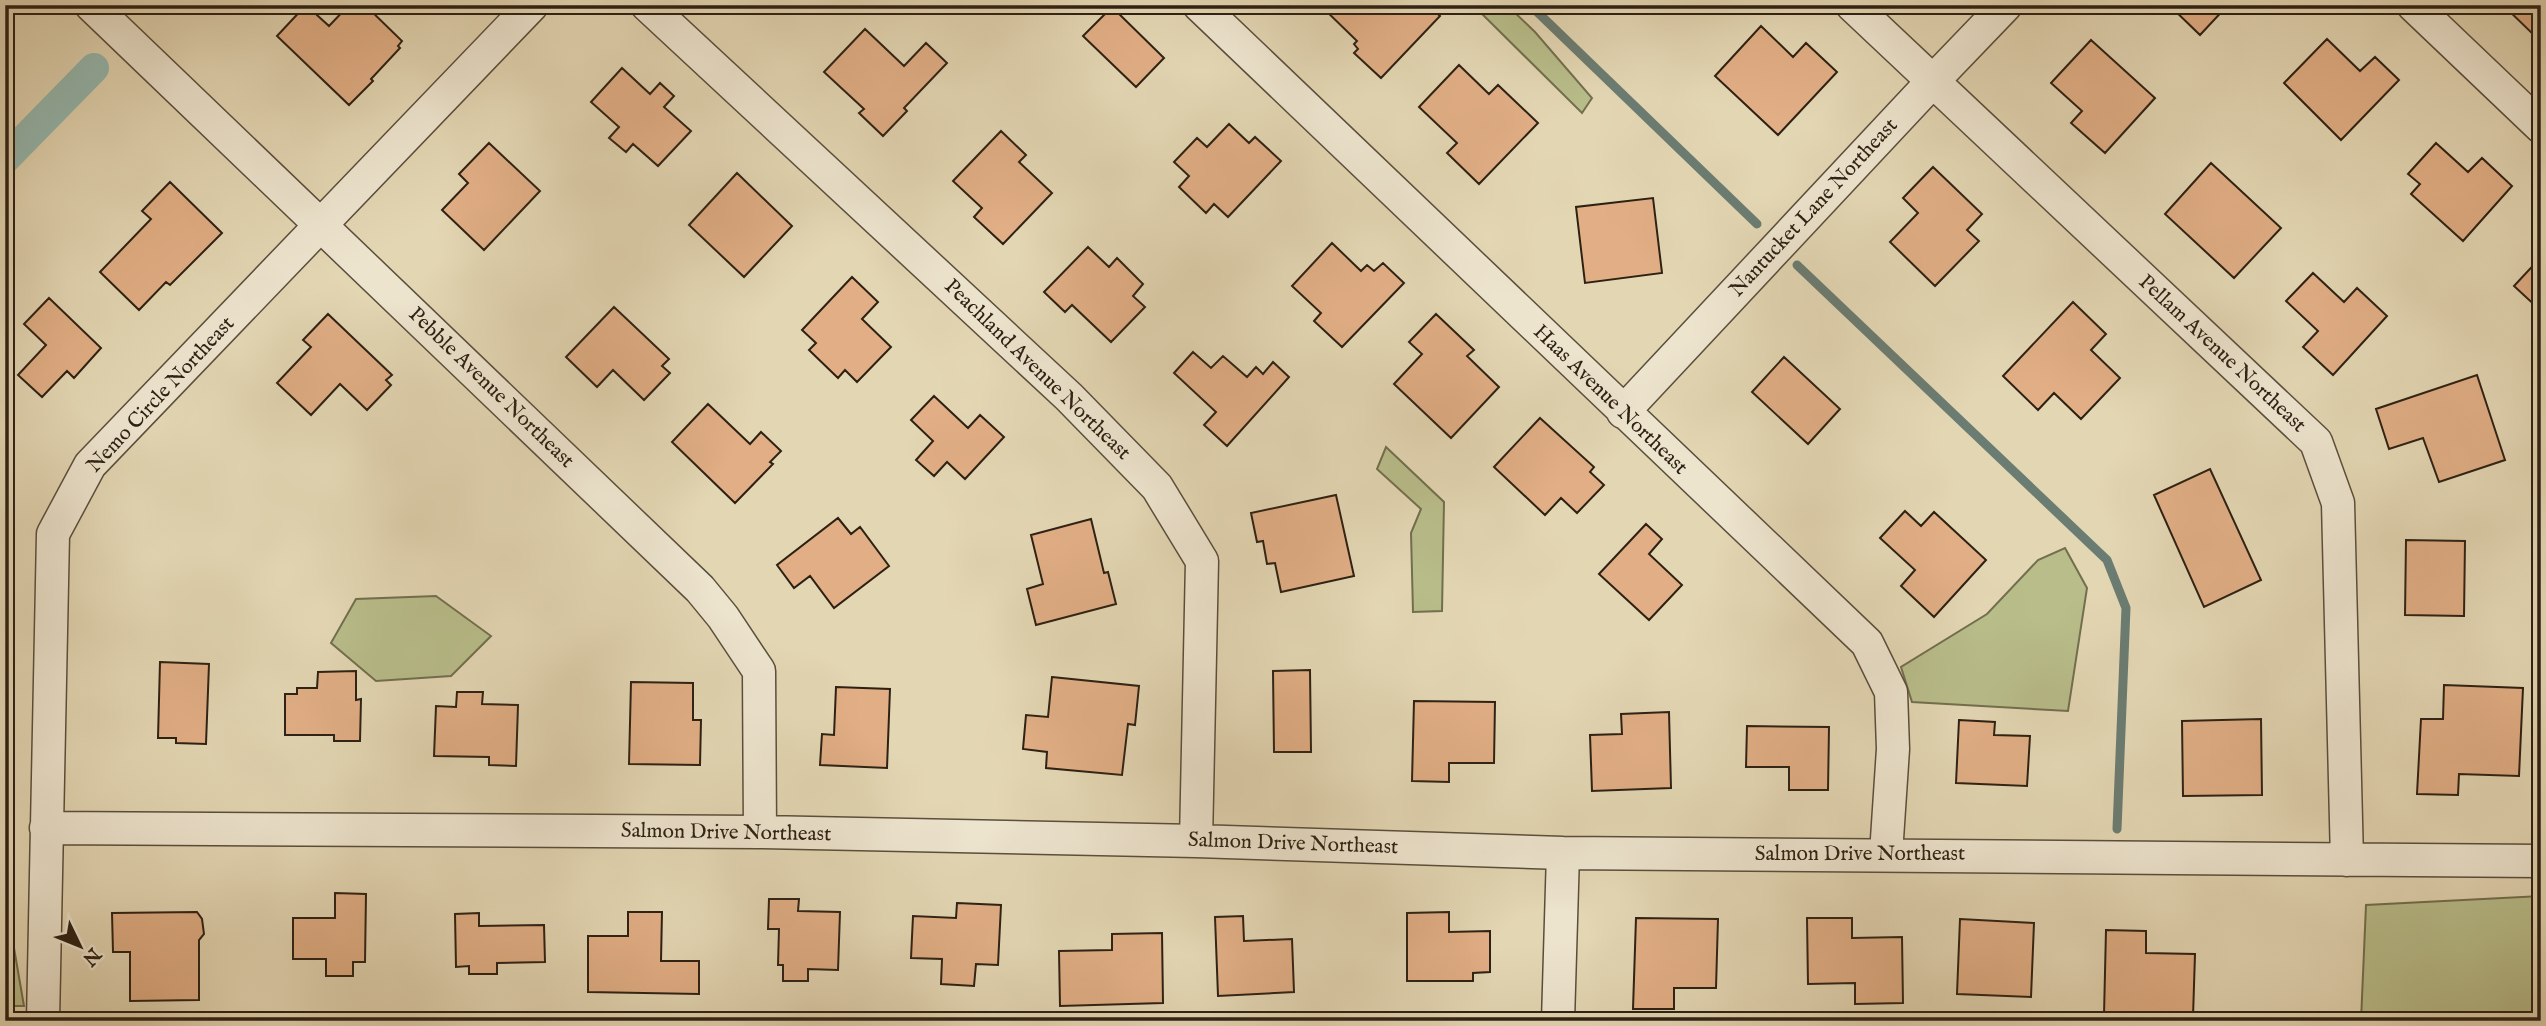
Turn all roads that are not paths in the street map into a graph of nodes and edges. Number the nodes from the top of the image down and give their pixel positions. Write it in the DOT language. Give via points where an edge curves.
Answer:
graph roads {
  1 [pos="91,5"];
  2 [pos="532,5"];
  3 [pos="647,5"];
  4 [pos="1199,5"];
  5 [pos="1852,5"];
  6 [pos="2006,5"];
  7 [pos="2413,5"];
  8 [pos="1932,82"];
  9 [pos="2541,127"];
  10 [pos="322,226"];
  11 [pos="1623,412"];
  12 [pos="46,828"];
  13 [pos="760,832"];
  14 [pos="1196,841"];
  15 [pos="1563,853"];
  16 [pos="1886,854"];
  17 [pos="2347,860"];
  18 [pos="2541,861"];
  19 [pos="43,1021"];
  20 [pos="1558,1021"];
  1 -- 10 [label="street, Pebble Avenue Northeast"];
  2 -- 10 [label="street, Nemo Circle Northeast"];
  3 -- 14 [label="street, Peachland Avenue Northeast" via="1069,397 1157,487 1202,561"];
  4 -- 11 [label="street, Haas Avenue Northeast"];
  5 -- 8 [label="street, Pellam Avenue Northeast"];
  6 -- 8 [label="street, Nantucket Lane Northeast"];
  7 -- 9 [label="street"];
  8 -- 11 [label="street, Nantucket Lane Northeast"];
  8 -- 17 [label="street, Pellam Avenue Northeast" via="2316,442 2337,503"];
  10 -- 12 [label="street, Nemo Circle Northeast" via="90,465 53,534"];
  10 -- 13 [label="street, Pebble Avenue Northeast" via="700,589 723,617 759,671"];
  11 -- 16 [label="street, Haas Avenue Northeast" via="1867,643 1891,692 1893,749"];
  12 -- 13 [label="street, Salmon Drive Northeast"];
  12 -- 19 [label="street, Nemo Circle Northeast"];
  13 -- 14 [label="street, Salmon Drive Northeast"];
  14 -- 15 [label="street, Salmon Drive Northeast"];
  15 -- 16 [label="street, Salmon Drive Northeast"];
  15 -- 20 [label="street"];
  16 -- 17 [label="street, Salmon Drive Northeast"];
  17 -- 18 [label="street, Salmon Drive Northeast"];
}
